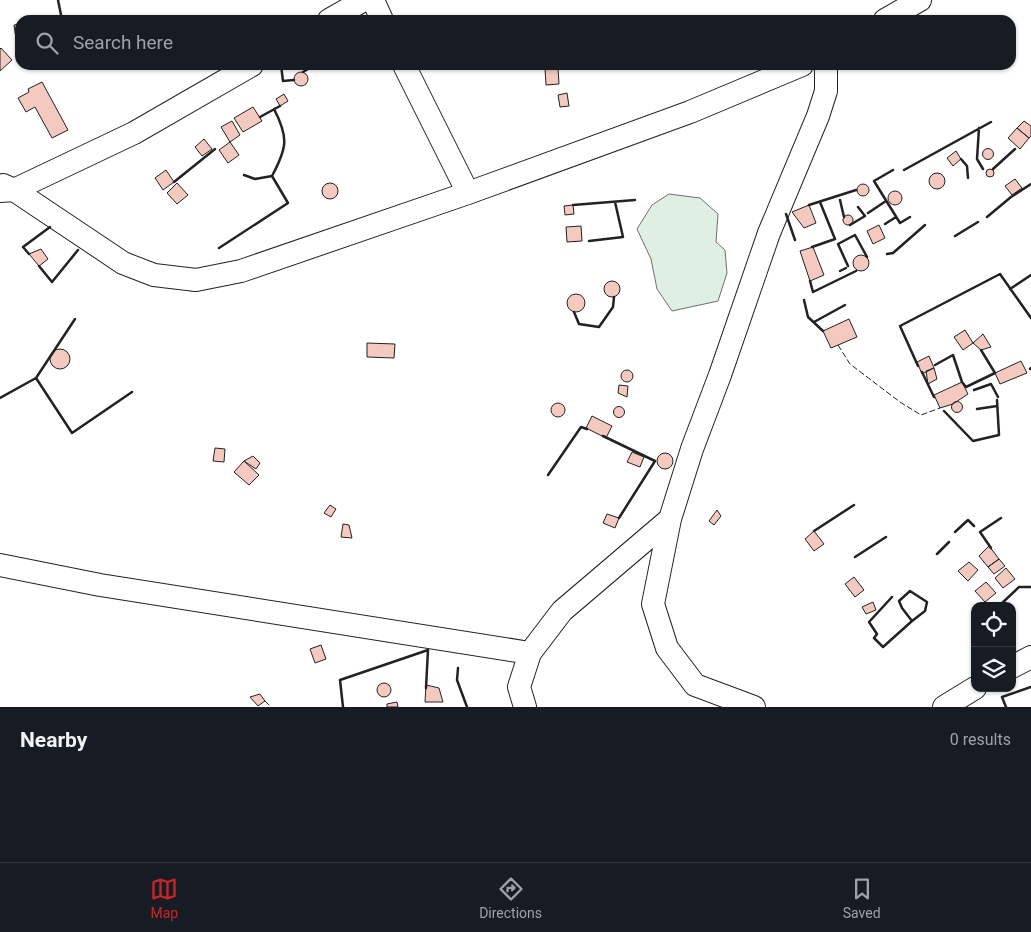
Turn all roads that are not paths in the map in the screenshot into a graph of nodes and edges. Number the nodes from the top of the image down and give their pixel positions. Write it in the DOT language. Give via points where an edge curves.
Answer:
graph roads {
  1 [pos="364,0"];
  2 [pos="372,0"];
  3 [pos="920,0"];
  4 [pos="338,15"];
  5 [pos="380,15"];
  6 [pos="894,15"];
  7 [pos="243,70"];
  8 [pos="406,70"];
  9 [pos="790,70"];
  10 [pos="826,70"];
  11 [pos="5,188"];
  12 [pos="468,193"];
  13 [pos="670,519"];
  14 [pos="0,565"];
  15 [pos="530,654"];
  16 [pos="1031,657"];
  17 [pos="1016,665"];
  18 [pos="971,690"];
  19 [pos="525,707"];
  20 [pos="754,707"];
  21 [pos="944,707"];
  1 -- 4 [label="street"];
  2 -- 5 [label="street"];
  3 -- 6 [label="street"];
  7 -- 11 [label="street" via="134,133"];
  8 -- 12 [label="street"];
  9 -- 12 [label="street" via="690,112"];
  10 -- 13 [label="street" via="826,91 818,116 769,233"];
  11 -- 12 [label="street" via="123,263 154,275 196,280 241,271"];
  13 -- 15 [label="street" via="562,611"];
  13 -- 20 [label="street" via="653,604 666,648 695,685"];
  14 -- 15 [label="street" via="100,585"];
  15 -- 19 [label="street" via="519,687"];
  16 -- 17 [label="street"];
  18 -- 21 [label="street"];
}
